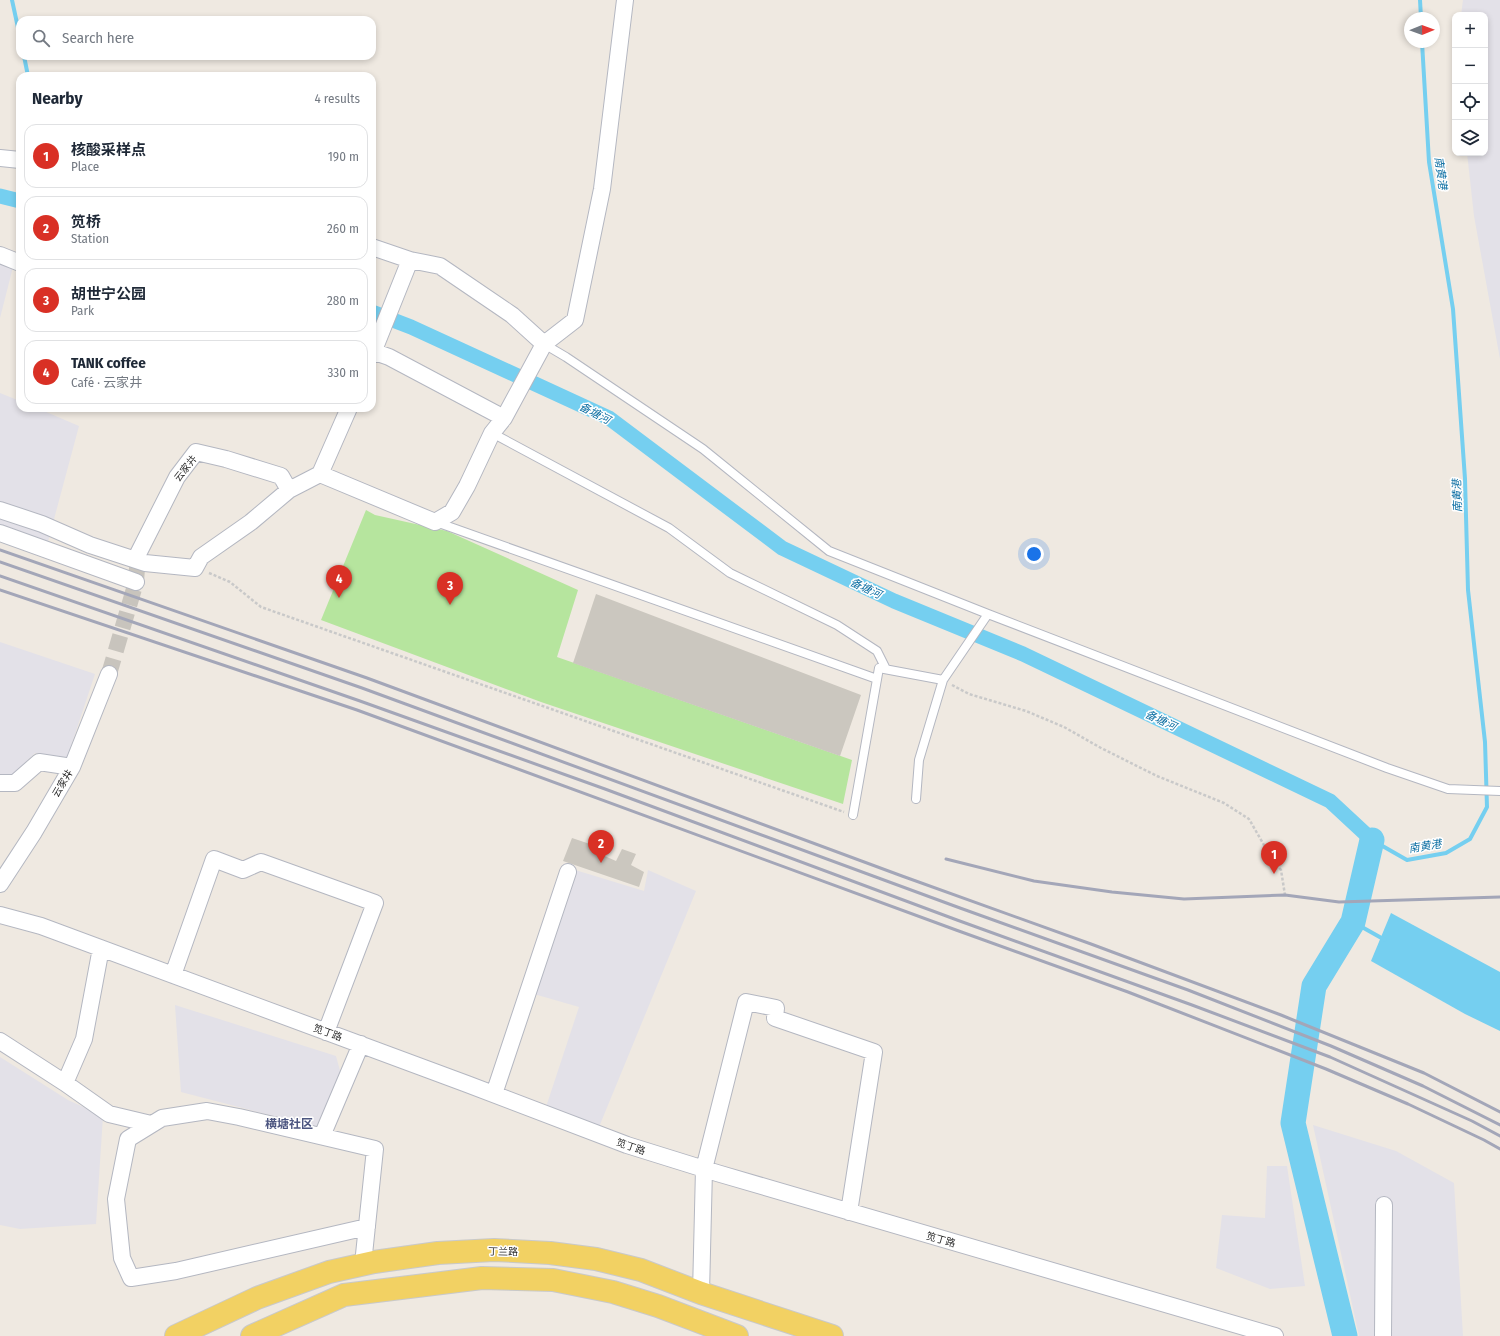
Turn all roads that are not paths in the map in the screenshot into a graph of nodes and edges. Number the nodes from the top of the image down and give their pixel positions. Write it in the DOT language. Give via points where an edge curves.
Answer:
graph roads {
  1 [pos="625,0"];
  2 [pos="0,158"];
  3 [pos="16,160"];
  4 [pos="376,248"];
  5 [pos="0,255"];
  6 [pos="410,260"];
  7 [pos="16,261"];
  8 [pos="376,346"];
  9 [pos="543,347"];
  10 [pos="376,354"];
  11 [pos="347,412"];
  12 [pos="504,418"];
  13 [pos="492,433"];
  14 [pos="320,474"];
  15 [pos="289,490"];
  16 [pos="0,510"];
  17 [pos="435,522"];
  18 [pos="0,533"];
  19 [pos="138,554"];
  20 [pos="136,582"];
  21 [pos="988,614"];
  22 [pos="886,669"];
  23 [pos="109,674"];
  24 [pos="877,679"];
  25 [pos="943,680"];
  26 [pos="72,767"];
  27 [pos="0,783"];
  28 [pos="1497,791"];
  29 [pos="916,799"];
  30 [pos="853,815"];
  31 [pos="568,872"];
  32 [pos="0,884"];
  33 [pos="0,915"];
  34 [pos="101,948"];
  35 [pos="172,975"];
  36 [pos="326,1032"];
  37 [pos="0,1041"];
  38 [pos="361,1044"];
  39 [pos="65,1083"];
  40 [pos="494,1094"];
  41 [pos="151,1124"];
  42 [pos="322,1136"];
  43 [pos="704,1169"];
  44 [pos="1384,1206"];
  45 [pos="849,1212"];
  46 [pos="367,1227"];
  47 [pos="363,1264"];
  48 [pos="701,1293"];
  49 [pos="704,1330"];
  50 [pos="176,1336"];
  51 [pos="252,1336"];
  52 [pos="737,1336"];
  53 [pos="832,1336"];
  54 [pos="1276,1336"];
  55 [pos="1383,1336"];
  1 -- 9 [label="street" via="602,189 576,320"];
  2 -- 3 [label="street"];
  4 -- 6 [label="street"];
  5 -- 7 [label="street"];
  6 -- 8 [label="street"];
  6 -- 9 [label="street" via="440,266 512,315"];
  9 -- 12 [label="street"];
  9 -- 21 [label="lane" via="566,357 702,449 829,551"];
  10 -- 12 [label="street" via="389,357"];
  11 -- 14 [label="street"];
  12 -- 13 [label="street"];
  13 -- 17 [label="street" via="452,512"];
  13 -- 22 [label="lane" via="669,528 730,573 837,625 877,651"];
  14 -- 15 [label="street"];
  14 -- 17 [label="street"];
  15 -- 16 [label="street" via="251,522 201,557 195,568 145,563"];
  15 -- 19 [label="street, 云家井" via="281,476 226,458 196,452 177,477"];
  17 -- 24 [label="lane"];
  18 -- 20 [label="street"];
  21 -- 25 [label="lane"];
  21 -- 28 [label="lane" via="1387,768 1448,789"];
  22 -- 24 [label="lane" via="879,668"];
  22 -- 25 [label="lane"];
  23 -- 26 [label="street, 云家井"];
  24 -- 30 [label="lane"];
  25 -- 29 [label="lane" via="919,760"];
  26 -- 27 [label="street" via="39,762 15,784"];
  26 -- 32 [label="street, 云家井"];
  31 -- 40 [label="street"];
  33 -- 34 [label="street, 笕丁路" via="41,926"];
  34 -- 35 [label="street, 笕丁路"];
  34 -- 39 [label="street" via="84,1039"];
  35 -- 36 [label="street, 笕丁路"];
  35 -- 36 [label="street" via="214,859 243,870 261,862 375,903"];
  36 -- 38 [label="street, 笕丁路"];
  37 -- 39 [label="street"];
  38 -- 40 [label="street, 笕丁路"];
  38 -- 42 [label="street"];
  39 -- 41 [label="street" via="110,1114"];
  40 -- 43 [label="street, 笕丁路" via="627,1145"];
  41 -- 42 [label="street" via="162,1118 207,1111"];
  41 -- 46 [label="street" via="128,1139 116,1199 122,1258 132,1278 176,1271"];
  42 -- 46 [label="street" via="375,1149"];
  43 -- 45 [label="street, 笕丁路"];
  43 -- 45 [label="street" via="746,1002 776,1008 775,1018 874,1052"];
  43 -- 48 [label="street"];
  44 -- 55 [label="street"];
  45 -- 54 [label="street, 笕丁路"];
  46 -- 47 [label="street"];
  47 -- 48 [label="main road, 丁兰路" via="438,1253 494,1250 550,1253 596,1259 641,1270"];
  47 -- 50 [label="main road, 丁兰路" via="328,1272 257,1298"];
  48 -- 53 [label="main road, 丁兰路"];
  49 -- 51 [label="main road" via="658,1306 613,1292 553,1280 482,1278 344,1295"];
  49 -- 52 [label="main road"];
}
